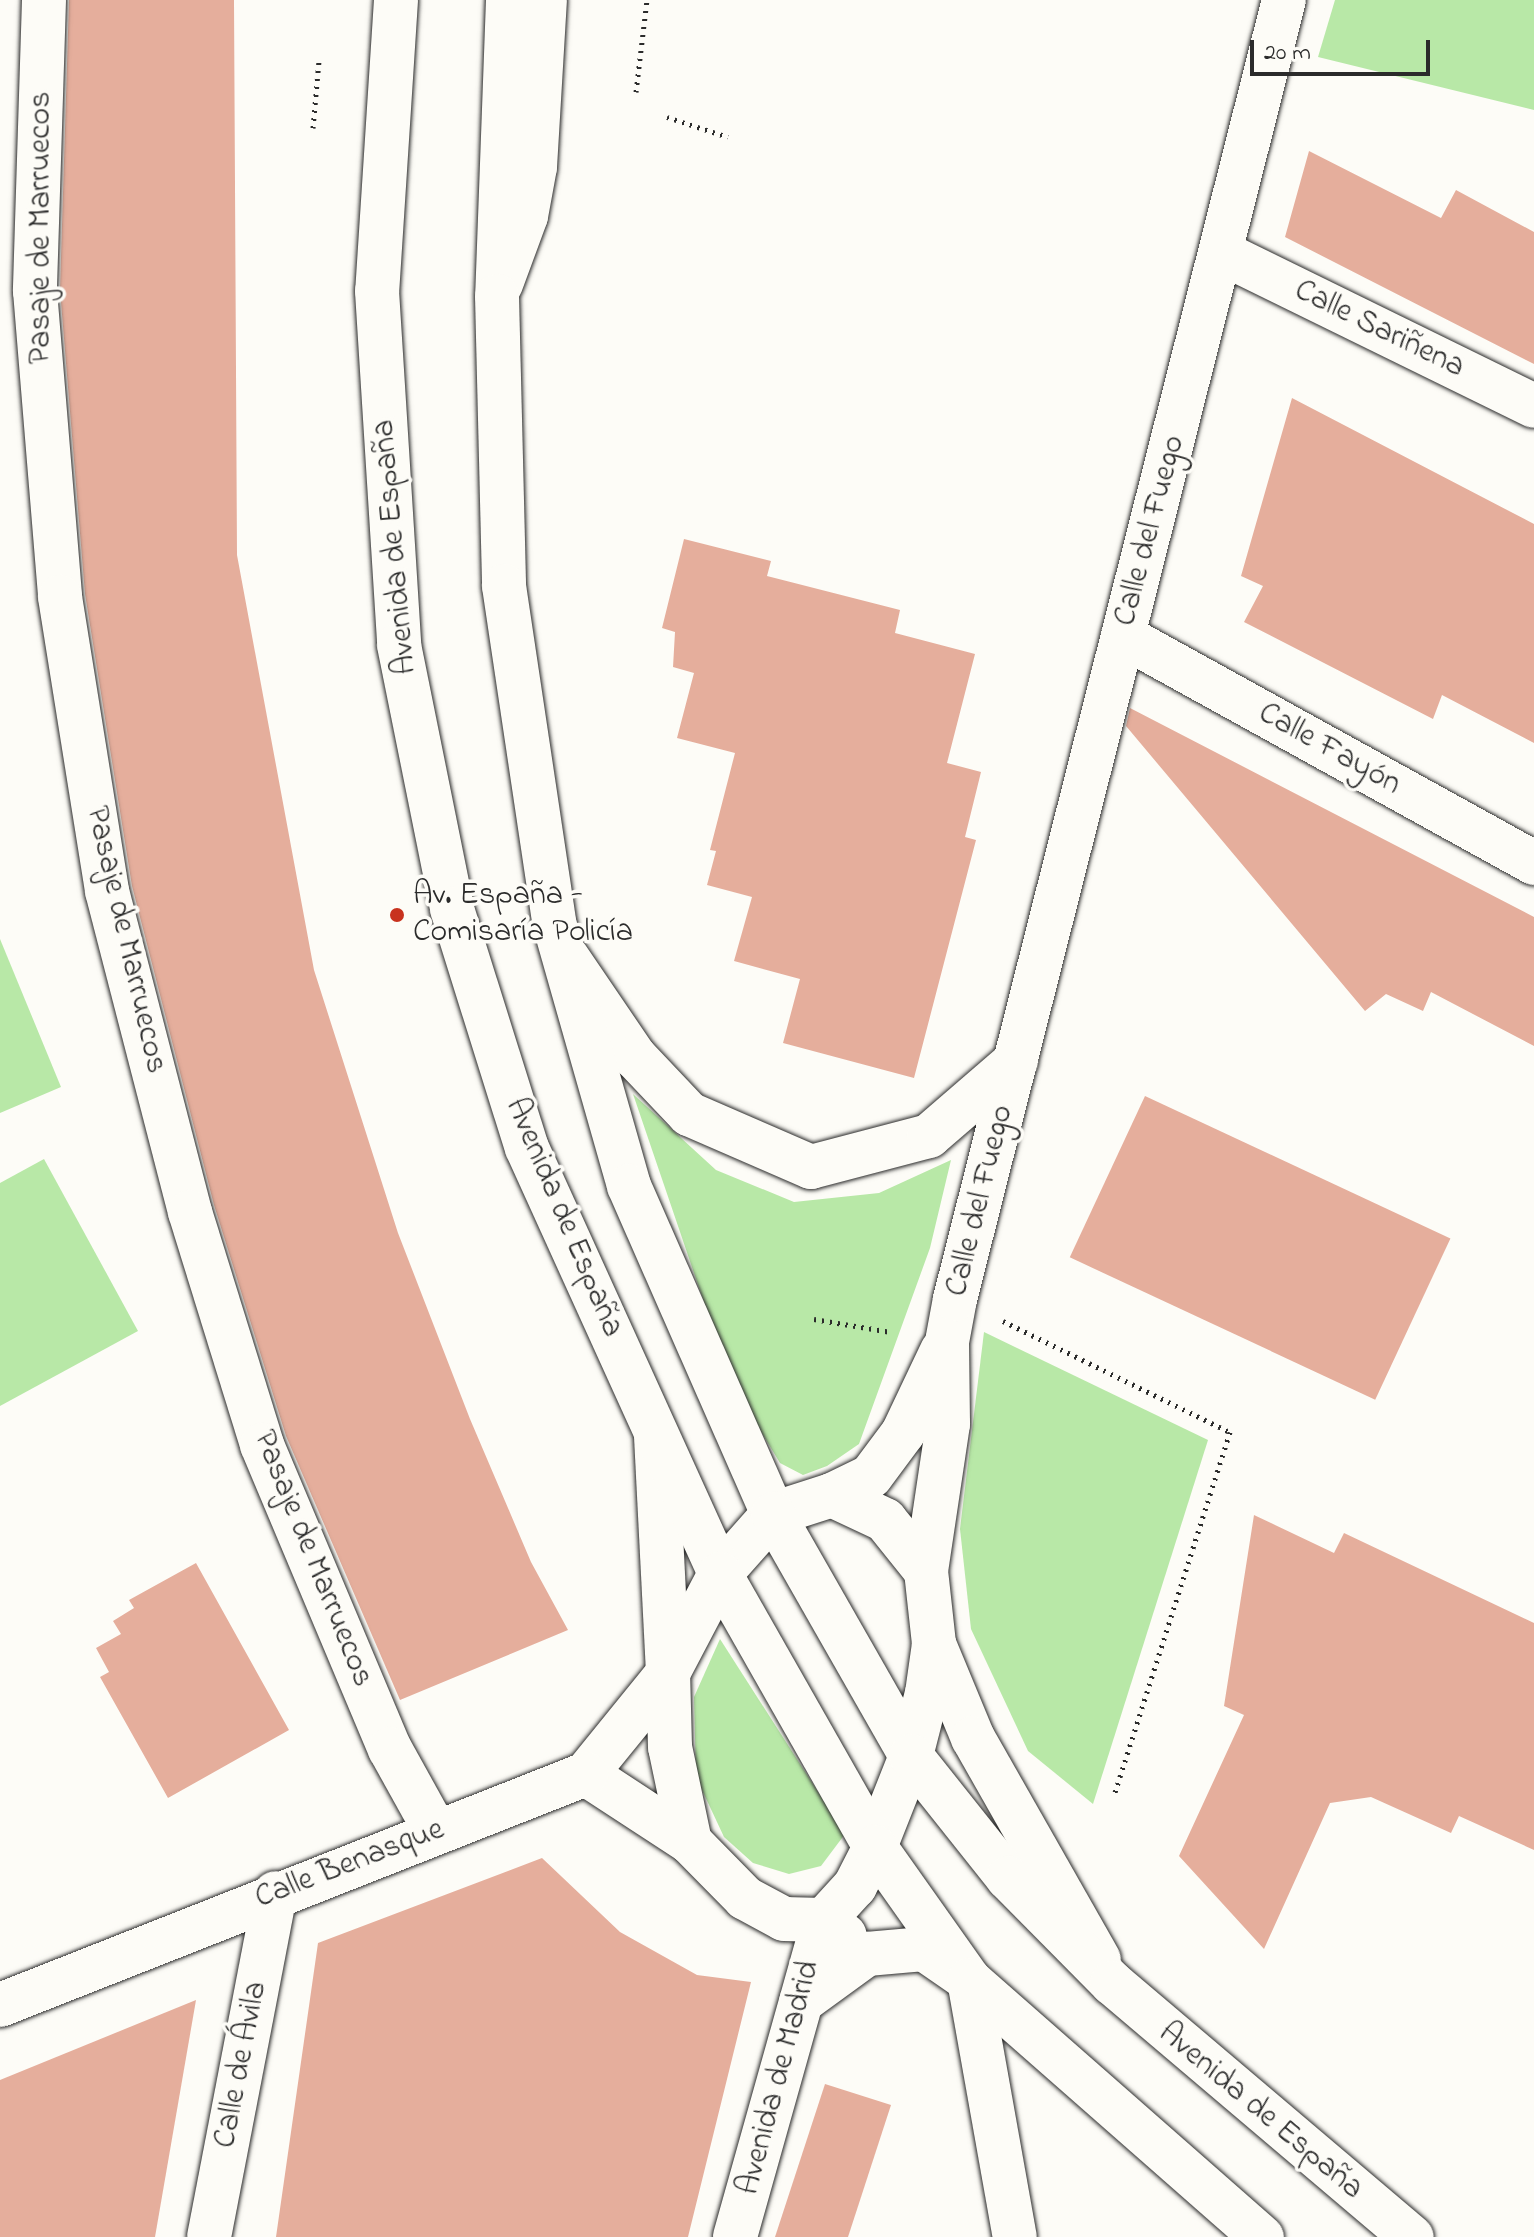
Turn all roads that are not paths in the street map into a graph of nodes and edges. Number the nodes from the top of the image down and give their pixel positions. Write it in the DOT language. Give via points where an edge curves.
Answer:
graph roads {
  1 [pos="44,0"];
  2 [pos="396,0"];
  3 [pos="508,0"];
  4 [pos="545,0"];
  5 [pos="1284,0"];
  6 [pos="1224,254"];
  7 [pos="497,296"];
  8 [pos="1534,406"];
  9 [pos="1123,636"];
  10 [pos="1534,863"];
  11 [pos="562,951"];
  12 [pos="1016,1061"];
  13 [pos="947,1342"];
  14 [pos="656,1435"];
  15 [pos="832,1495"];
  16 [pos="773,1514"];
  17 [pos="926,1571"];
  18 [pos="720,1574"];
  19 [pos="934,1644"];
  20 [pos="668,1673"];
  21 [pos="911,1756"];
  22 [pos="586,1774"];
  23 [pos="436,1832"];
  24 [pos="690,1842"];
  25 [pos="875,1847"];
  26 [pos="275,1893"];
  27 [pos="824,1920"];
  28 [pos="867,1954"];
  29 [pos="969,1980"];
  30 [pos="1112,1983"];
  31 [pos="801,2002"];
  32 [pos="0,2005"];
  33 [pos="209,2237"];
  34 [pos="735,2237"];
  35 [pos="1015,2237"];
  36 [pos="1262,2237"];
  37 [pos="1412,2237"];
  1 -- 23 [label="street, Pasaje de Marruecos" via="35,291 60,597 107,891 190,1212 262,1445 390,1749"];
  2 -- 14 [label="street, Avenida de España" via="377,291 399,645 452,909 527,1148"];
  3 -- 7 [label="street, Avenida de España"];
  4 -- 7 [label="street, Avenida de España" via="535,167 526,216"];
  5 -- 6 [label="street, Calle del Fuego"];
  6 -- 8 [label="street, Calle Sariñena"];
  6 -- 9 [label="street, Calle del Fuego"];
  7 -- 11 [label="street, Avenida de España" via="504,586"];
  9 -- 10 [label="street, Calle Fayón"];
  9 -- 12 [label="street, Calle del Fuego"];
  11 -- 12 [label="street, Calle del Fuego" via="635,1057 689,1114 811,1167 929,1136"];
  11 -- 16 [label="street, Avenida de España" via="629,1186"];
  12 -- 13 [label="street, Calle del Fuego"];
  13 -- 15 [label="street, Calle del Fuego" via="903,1433 871,1476"];
  13 -- 17 [label="street, Calle del Fuego" via="948,1424"];
  14 -- 18 [label="street, Avenida de España"];
  14 -- 20 [label="street, Avenida de España"];
  15 -- 16 [label="street"];
  15 -- 17 [label="street" via="885,1520"];
  16 -- 18 [label="street, Avenida de España"];
  16 -- 21 [label="street, Avenida de España"];
  17 -- 19 [label="street, Avenida de España"];
  18 -- 20 [label="street, Avenida de España"];
  18 -- 25 [label="street, Avenida de España"];
  19 -- 21 [label="street, Avenida de España"];
  19 -- 30 [label="street, Avenida de España" via="973,1738"];
  20 -- 22 [label="street, Avenida de España"];
  20 -- 24 [label="street, Avenida de España" via="670,1747"];
  21 -- 25 [label="street, Avenida de España"];
  21 -- 30 [label="street, Avenida de España" via="1008,1878"];
  22 -- 23 [label="street, Calle Benasque"];
  22 -- 24 [label="street"];
  23 -- 26 [label="street, Calle Benasque"];
  24 -- 27 [label="street" via="745,1898 784,1919"];
  25 -- 27 [label="street, Avenida de España" via="855,1886"];
  25 -- 29 [label="street, Avenida de España"];
  26 -- 32 [label="street, Calle Benasque"];
  26 -- 33 [label="street, Calle de Ávila"];
  27 -- 28 [label="street"];
  27 -- 31 [label="street, Avenida de Madrid"];
  28 -- 29 [label="street, Avenida de España" via="924,1949"];
  28 -- 31 [label="street"];
  29 -- 35 [label="street"];
  29 -- 36 [label="street, Avenida de España"];
  30 -- 37 [label="street, Avenida de España"];
  31 -- 34 [label="street, Avenida de Madrid"];
}
